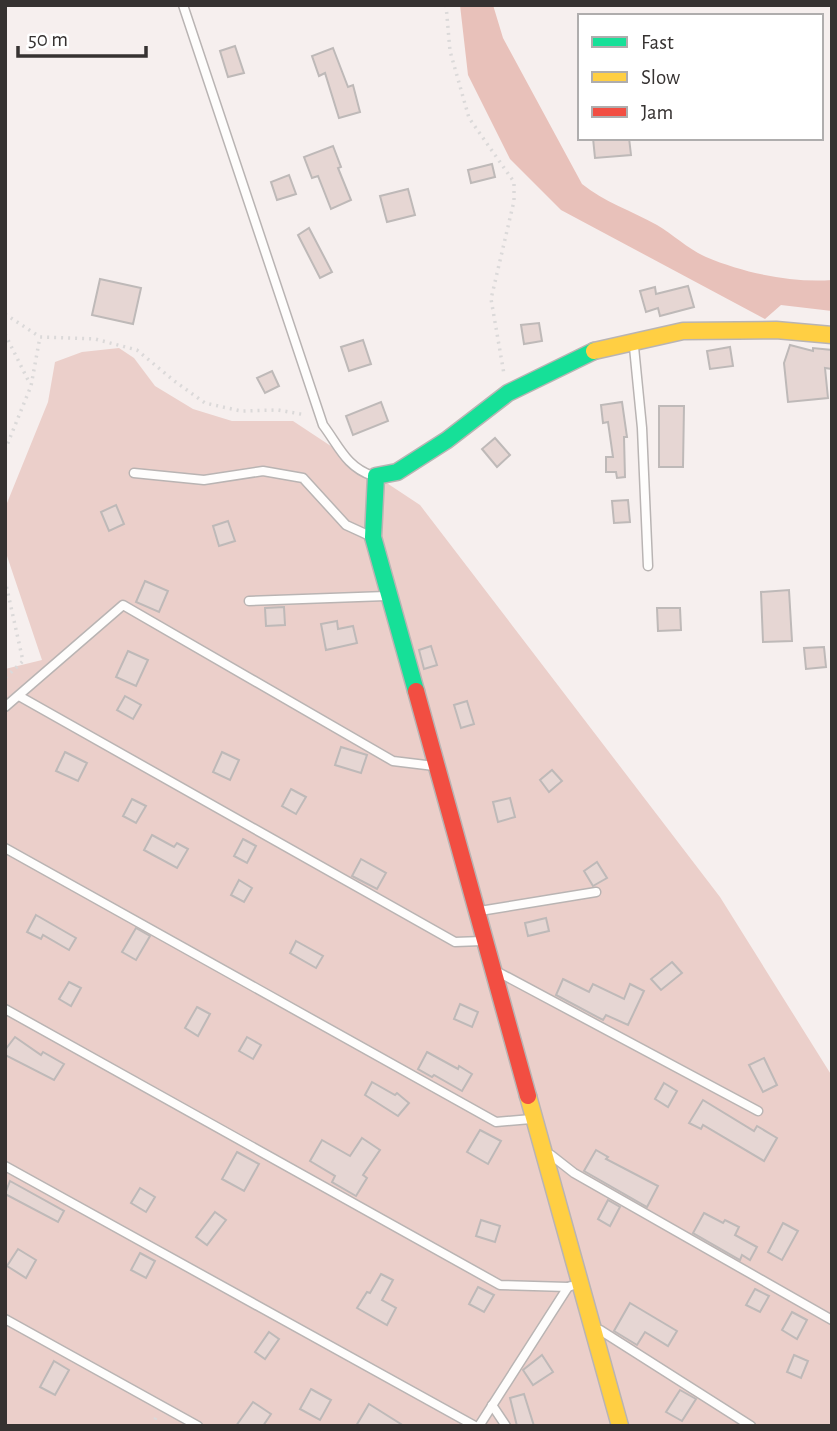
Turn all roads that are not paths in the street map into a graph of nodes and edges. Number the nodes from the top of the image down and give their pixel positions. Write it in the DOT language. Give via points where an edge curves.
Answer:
graph roads {
  1 [pos="183,5"];
  2 [pos="832,335"];
  3 [pos="634,344"];
  4 [pos="134,473"];
  5 [pos="376,476"];
  6 [pos="373,537"];
  7 [pos="648,566"];
  8 [pos="389,596"];
  9 [pos="249,601"];
  10 [pos="19,696"];
  11 [pos="5,708"];
  12 [pos="437,766"];
  13 [pos="5,848"];
  14 [pos="596,892"];
  15 [pos="477,912"];
  16 [pos="485,941"];
  17 [pos="493,970"];
  18 [pos="5,1009"];
  19 [pos="758,1111"];
  20 [pos="534,1118"];
  21 [pos="542,1148"];
  22 [pos="5,1166"];
  23 [pos="574,1285"];
  24 [pos="5,1319"];
  25 [pos="832,1320"];
  26 [pos="593,1326"];
  27 [pos="492,1405"];
  28 [pos="198,1426"];
  29 [pos="477,1426"];
  30 [pos="506,1426"];
  31 [pos="620,1426"];
  32 [pos="751,1426"];
  1 -- 5 [label="lane" via="323,425 349,463"];
  2 -- 3 [label="street" via="683,331"];
  3 -- 5 [label="street" via="591,352 508,393 397,472"];
  3 -- 7 [label="lane"];
  4 -- 6 [label="lane" via="204,480 263,471 303,478 346,525"];
  5 -- 6 [label="street"];
  6 -- 8 [label="street"];
  8 -- 9 [label="lane"];
  8 -- 12 [label="street"];
  10 -- 11 [label="lane"];
  10 -- 12 [label="lane" via="123,605 393,761"];
  10 -- 16 [label="lane" via="455,942"];
  12 -- 15 [label="street"];
  13 -- 20 [label="lane" via="496,1122"];
  14 -- 15 [label="lane"];
  15 -- 16 [label="street"];
  16 -- 17 [label="street"];
  17 -- 19 [label="lane"];
  17 -- 20 [label="street"];
  18 -- 23 [label="lane" via="500,1285"];
  20 -- 21 [label="street"];
  21 -- 23 [label="street"];
  21 -- 25 [label="lane" via="574,1173"];
  22 -- 29 [label="lane"];
  23 -- 26 [label="street"];
  23 -- 27 [label="lane"];
  24 -- 28 [label="lane"];
  26 -- 31 [label="street"];
  26 -- 32 [label="lane"];
  27 -- 29 [label="lane"];
  27 -- 30 [label="lane"];
}
